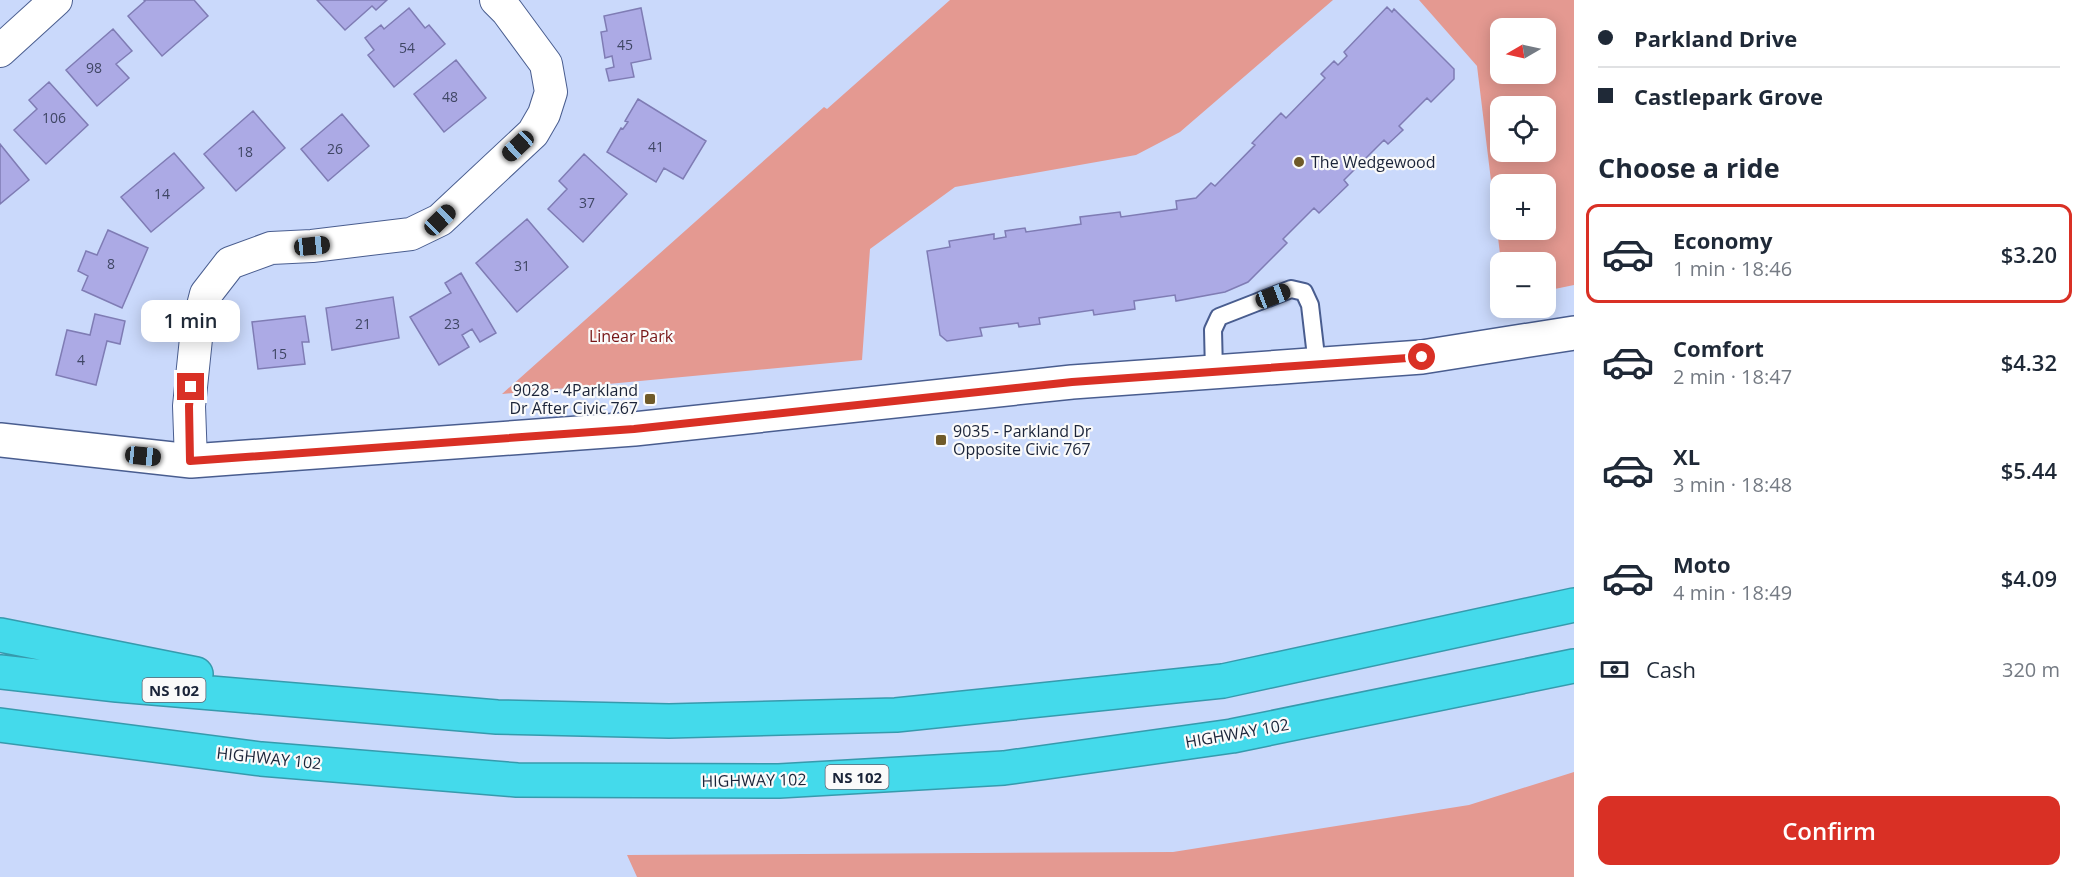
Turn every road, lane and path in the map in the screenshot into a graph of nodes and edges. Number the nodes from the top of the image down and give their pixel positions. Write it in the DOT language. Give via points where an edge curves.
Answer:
graph roads {
  1 [pos="56,0"];
  2 [pos="496,0"];
  3 [pos="0,51"];
  4 [pos="1574,333"];
  5 [pos="1317,364"];
  6 [pos="1214,372"];
  7 [pos="0,441"];
  8 [pos="190,461"];
  9 [pos="1574,604"];
  10 [pos="0,635"];
  11 [pos="1574,666"];
  12 [pos="0,672"];
  13 [pos="348,703"];
  14 [pos="0,725"];
  15 [pos="0,735"];
  16 [pos="132,743"];
  1 -- 3 [label="street"];
  2 -- 8 [label="street" via="546,64 551,92 533,132 440,220 411,234 271,248 230,263 206,294 197,329 189,406"];
  4 -- 5 [label="street" via="1422,357"];
  5 -- 6 [label="street"];
  5 -- 6 [label="lane" via="1310,305 1304,292 1291,289 1219,317 1213,330"];
  6 -- 8 [label="street" via="1072,382 634,429"];
  7 -- 8 [label="street"];
  9 -- 13 [label="highway, NS 102" via="1223,681 896,715 646,720 497,717"];
  10 -- 13 [label="highway"];
  11 -- 16 [label="highway, HIGHWAY 102 / NS 102" via="1232,736 1004,768 779,781 517,780 261,759"];
  12 -- 13 [label="highway, NS 102"];
  14 -- 16 [label="highway, HIGHWAY 102 / NS 102"];
  15 -- 16 [label="highway"];
}
